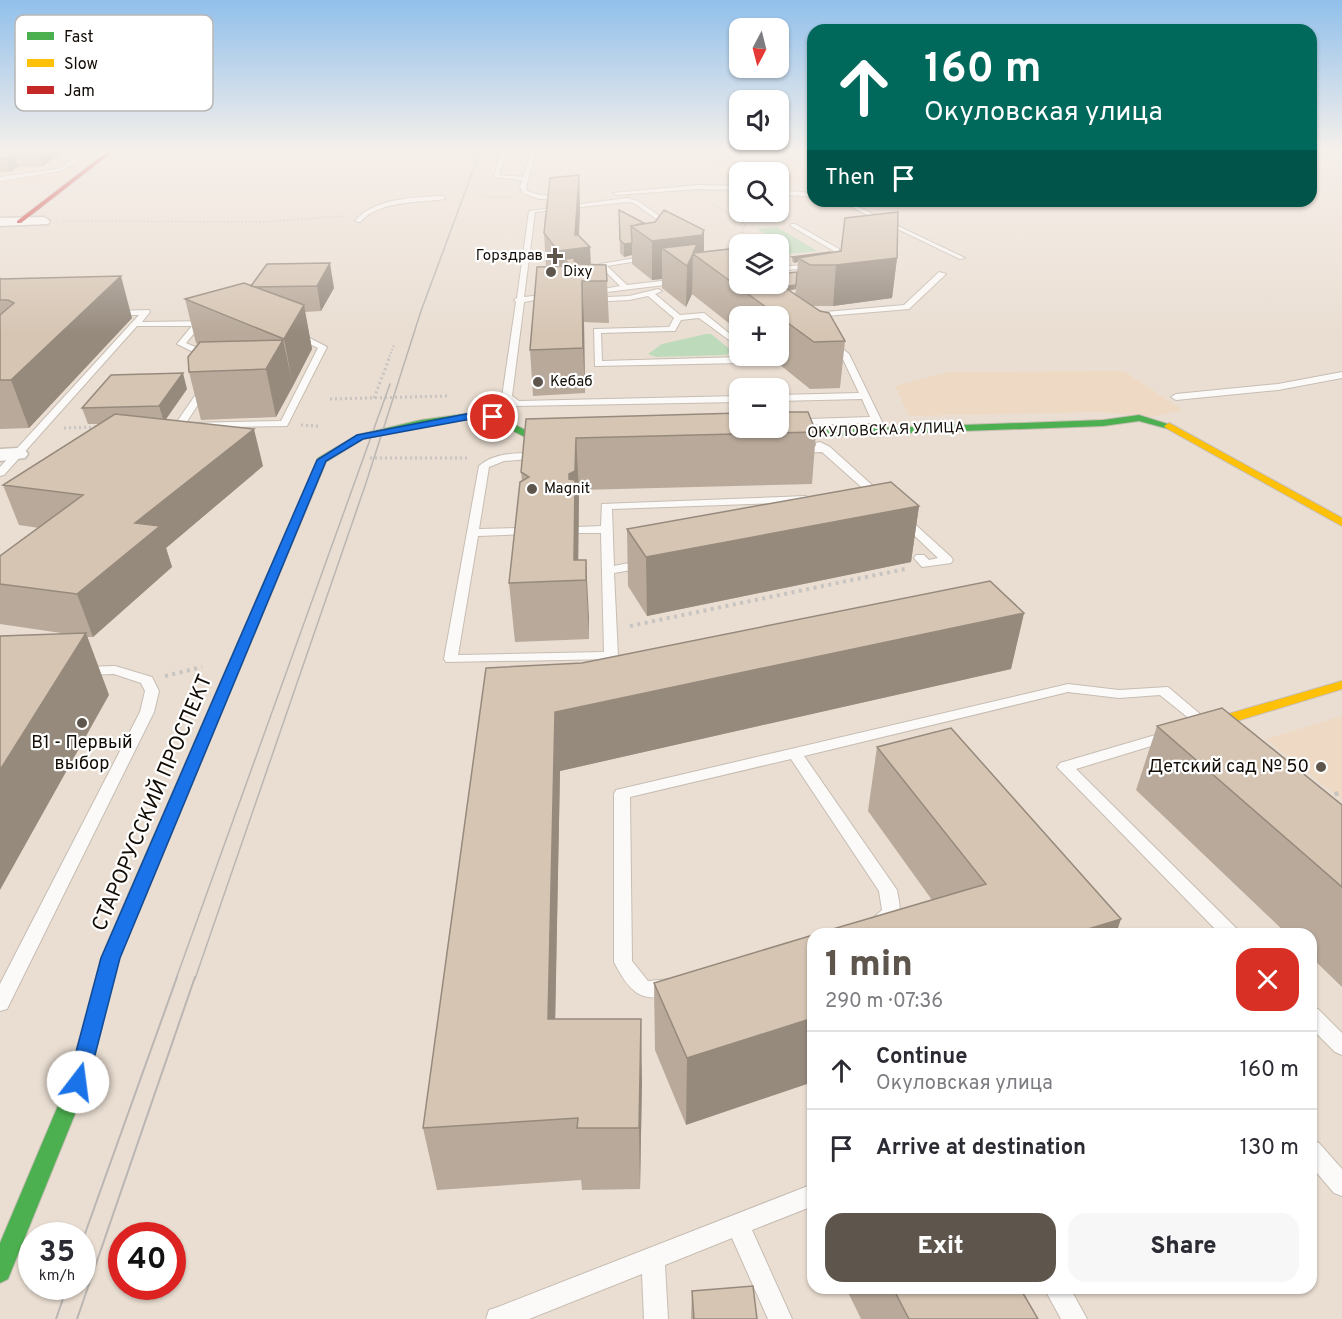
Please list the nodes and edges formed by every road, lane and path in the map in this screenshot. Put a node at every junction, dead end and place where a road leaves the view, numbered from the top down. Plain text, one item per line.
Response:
1 (34, 211) edge
2 (373, 211) edge
3 (543, 211) edge
4 (649, 211) edge
5 (725, 211) edge
6 (865, 211) edge
7 (364, 213) junction
8 (44, 221) joint
9 (358, 221) dead end
10 (0, 222) edge
11 (19, 222) junction
12 (794, 225) dead end
13 (742, 234) edge
14 (663, 239) edge
15 (653, 256) edge
16 (962, 258) dead end
17 (836, 262) junction
18 (789, 268) edge
19 (942, 274) dead end
20 (834, 279) edge
21 (625, 287) junction
22 (648, 293) junction
23 (565, 297) edge
24 (518, 300) junction
25 (801, 308) edge
26 (101, 313) edge
27 (678, 318) junction
28 (221, 322) edge
29 (199, 323) junction
30 (135, 324) junction
31 (285, 330) edge
32 (817, 335) edge
33 (729, 337) edge
34 (394, 345) dead end
35 (729, 360) edge
36 (222, 361) edge
37 (1342, 375) edge
38 (213, 376) edge
39 (449, 396) dead end
40 (866, 396) junction
41 (1176, 397) dead end
42 (374, 398) junction
43 (789, 398) edge
44 (330, 399) dead end
45 (729, 400) edge
46 (505, 411) junction
47 (789, 423) edge
48 (880, 426) junction
49 (98, 427) edge
50 (40, 428) junction
51 (789, 434) edge
52 (805, 434) junction
53 (579, 441) dead end
54 (826, 449) junction
55 (791, 450) edge
56 (9, 454) edge
57 (557, 455) edge
58 (388, 458) dead end
59 (495, 459) junction
60 (0, 473) edge
61 (875, 494) junction
62 (856, 497) edge
63 (819, 500) edge
64 (1342, 523) edge
65 (578, 530) dead end
66 (607, 530) junction
67 (525, 531) edge
68 (472, 533) junction
69 (923, 561) joint
70 (655, 562) edge
71 (608, 571) junction
72 (610, 630) junction
73 (238, 659) junction
74 (69, 671) edge
75 (147, 680) junction
76 (1342, 685) edge
77 (1206, 725) junction
78 (1232, 746) edge
79 (795, 753) junction
80 (1342, 792) edge
81 (1324, 797) edge
82 (866, 928) edge
83 (1225, 928) edge
84 (688, 982) edge
85 (0, 1003) edge
86 (1317, 1021) edge
87 (1342, 1046) edge
88 (1317, 1157) edge
89 (1342, 1185) edge
90 (807, 1197) edge
91 (738, 1224) junction
92 (653, 1258) junction
93 (0, 1271) edge
94 (1060, 1294) edge
95 (498, 1319) edge
96 (656, 1319) edge
97 (780, 1319) edge
98 (1075, 1319) edge

1 - 11 street
2 - 7 lane
3 - 24 lane
4 - 14 lane
5 - 13 path
6 - 16 lane
7 - 8 path
7 - 9 lane
8 - 11 street
10 - 11 street
12 - 17 lane
15 - 21 lane
17 - 18 lane
17 - 20 lane
19 - 25 lane
21 - 22 lane
21 - 22 lane
22 - 27 lane
23 - 24 lane
24 - 46 lane
26 - 30 lane
27 - 33 lane
27 - 35 lane
28 - 29 lane
29 - 30 lane
29 - 36 lane
30 - 50 lane
31 - 38 lane
32 - 40 lane
34 - 42 path
37 - 41 lane
39 - 42 path
40 - 43 lane
40 - 48 lane
42 - 44 path
45 - 46 lane
46 - 53 street
46 - 73 street, СТАРОРУССКИЙ ПРОСПЕКТ
47 - 48 lane
48 - 52 street, ОКУЛОВСКАЯ УЛИЦА
48 - 64 street, ОКУЛОВСКАЯ УЛИЦА
49 - 50 path
50 - 56 lane
51 - 52 street, ОКУЛОВСКАЯ УЛИЦА
52 - 54 lane
54 - 55 lane
54 - 61 lane
56 - 60 lane
57 - 59 lane
58 - 59 path
59 - 68 lane
61 - 62 lane
61 - 69 lane
63 - 66 lane
65 - 66 lane
66 - 71 lane
67 - 68 lane
68 - 72 lane
69 - 72 path
70 - 71 lane
71 - 72 lane
73 - 75 path
73 - 93 street, СТАРОРУССКИЙ ПРОСПЕКТ
74 - 75 lane
75 - 85 lane
76 - 77 street
77 - 78 street
77 - 79 lane
77 - 83 lane
79 - 82 lane
79 - 84 lane
80 - 81 path
86 - 87 lane
88 - 89 lane
90 - 91 lane
91 - 92 lane
91 - 97 lane
92 - 95 lane
92 - 96 lane
94 - 98 lane

